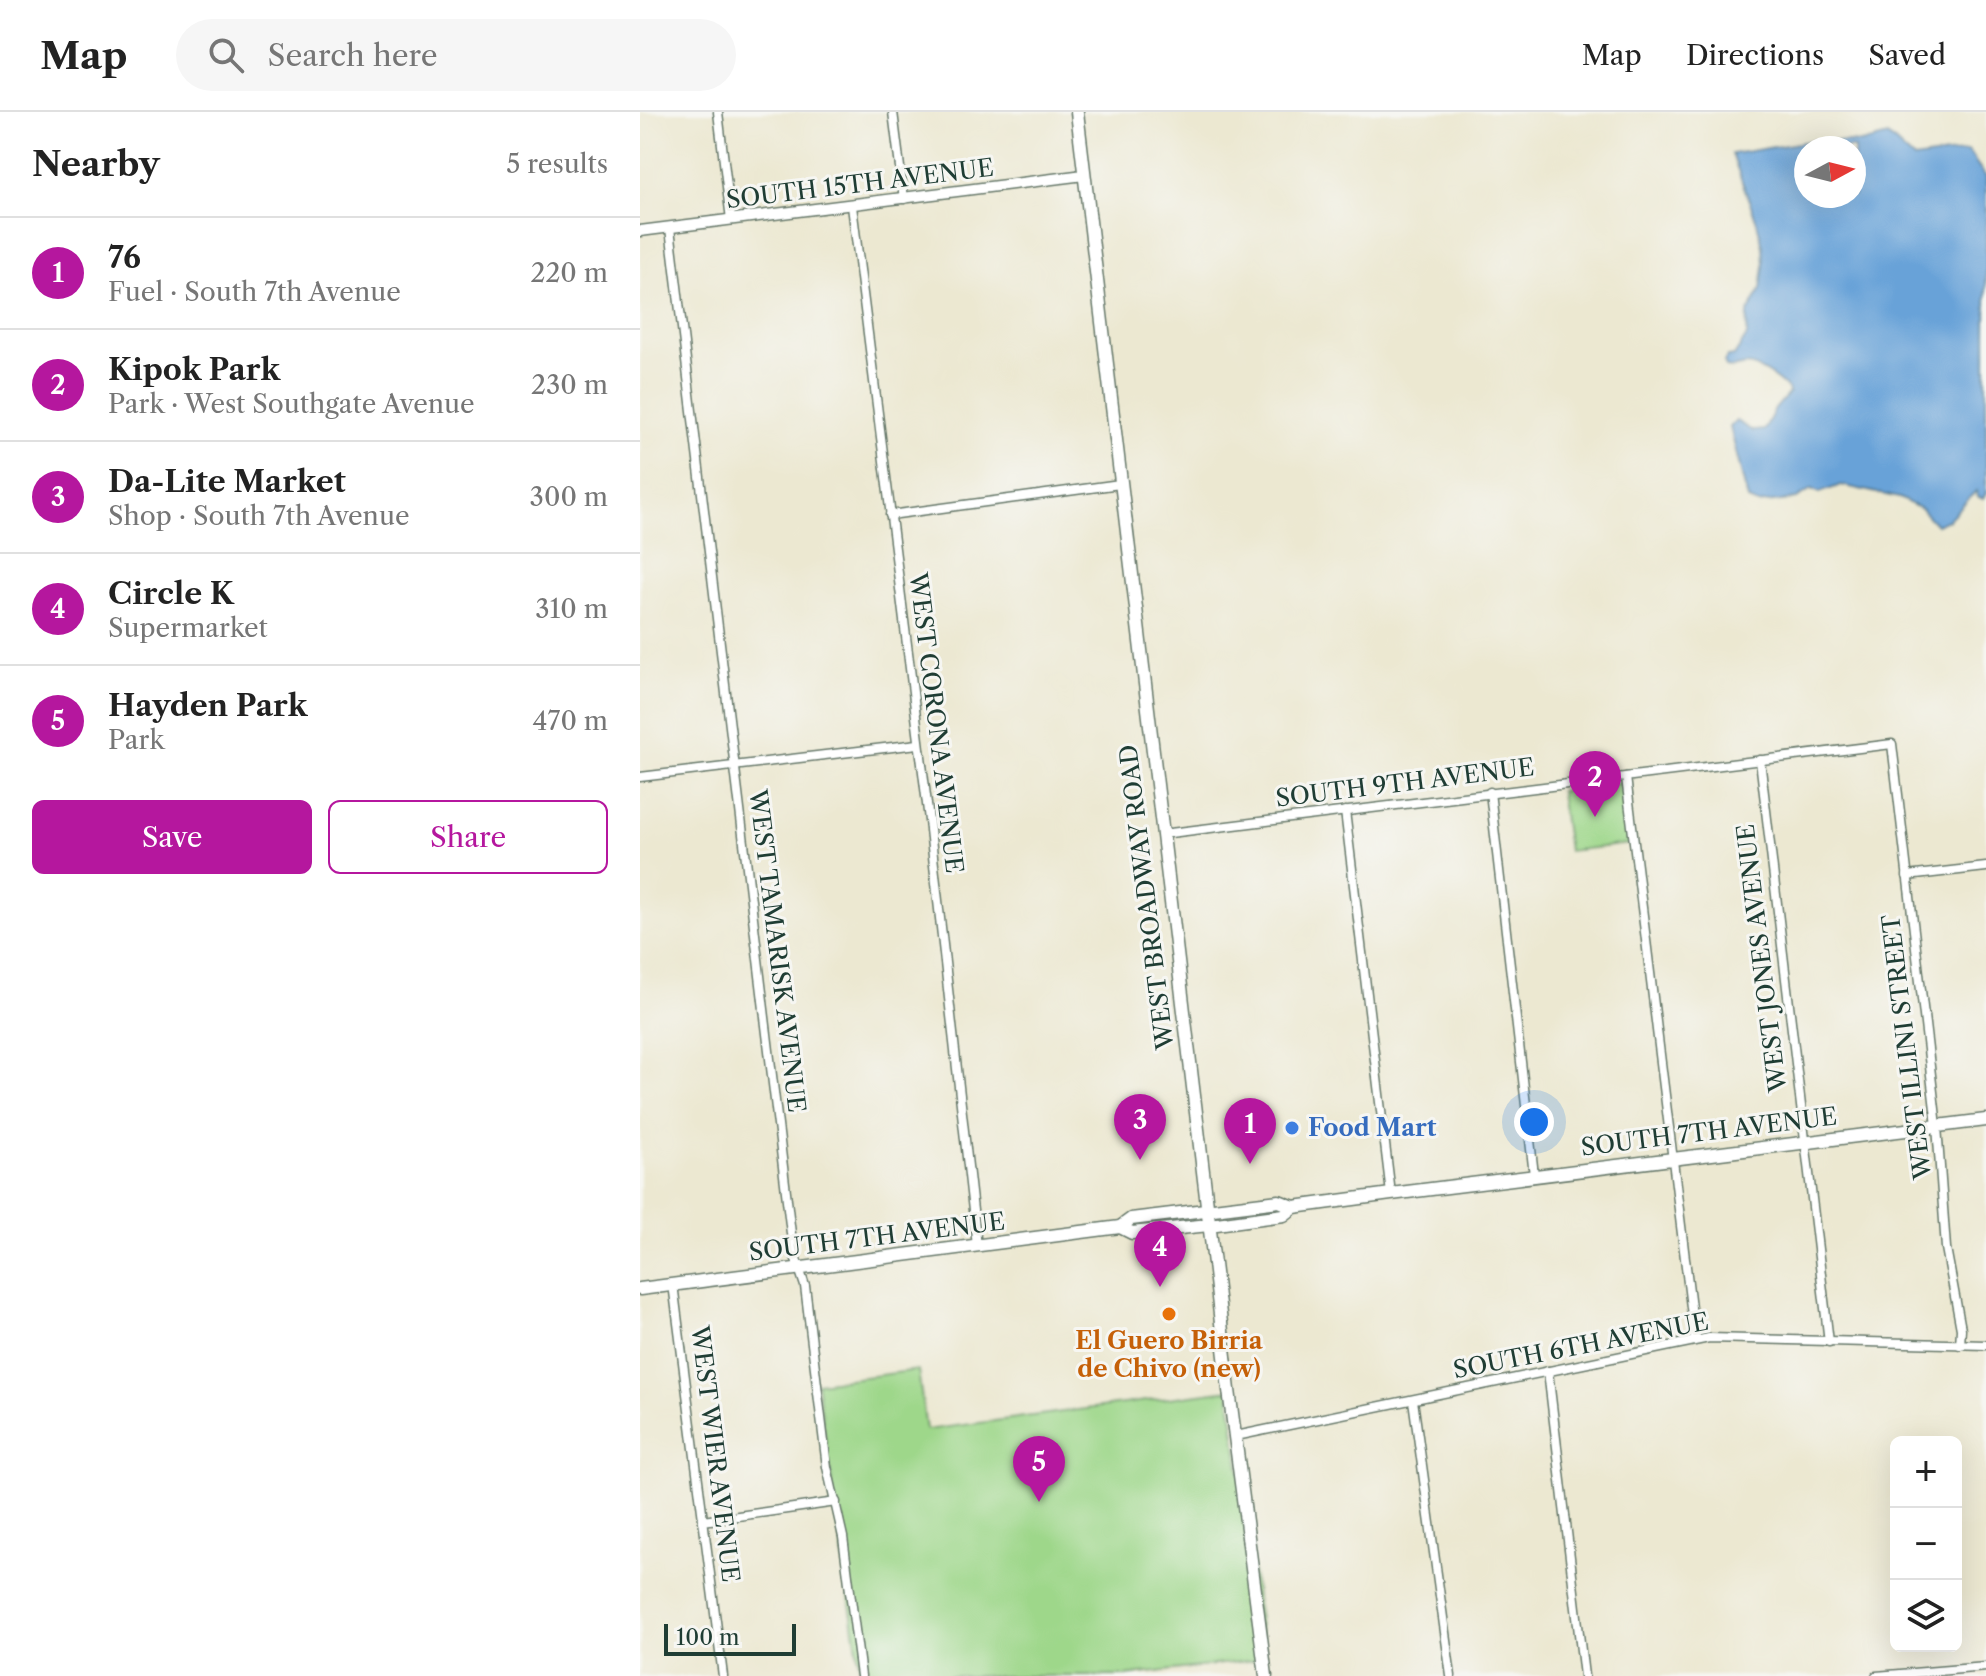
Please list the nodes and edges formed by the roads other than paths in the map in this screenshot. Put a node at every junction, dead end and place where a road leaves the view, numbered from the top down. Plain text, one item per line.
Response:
1 (718, 112) edge
2 (893, 112) edge
3 (1077, 112) edge
4 (1084, 175) junction
5 (904, 199) junction
6 (852, 206) junction
7 (731, 220) junction
8 (670, 228) junction
9 (640, 231) edge
10 (1120, 484) junction
11 (890, 515) junction
12 (918, 744) junction
13 (1892, 744) joint
14 (1760, 760) junction
15 (734, 764) junction
16 (640, 777) edge
17 (1626, 777) junction
18 (1490, 792) junction
19 (1345, 811) junction
20 (1162, 834) junction
21 (1986, 867) edge
22 (1907, 876) junction
23 (1986, 1120) edge
24 (1937, 1126) junction
25 (1804, 1142) junction
26 (1673, 1158) junction
27 (1534, 1175) junction
28 (1391, 1194) junction
29 (1294, 1207) junction
30 (1207, 1210) junction
31 (1209, 1225) junction
32 (1120, 1227) junction
33 (977, 1246) junction
34 (797, 1269) junction
35 (673, 1284) junction
36 (640, 1289) edge
37 (1695, 1340) junction
38 (1829, 1342) junction
39 (1960, 1345) junction
40 (1986, 1345) edge
41 (1548, 1371) junction
42 (1413, 1400) junction
43 (1236, 1436) junction
44 (836, 1502) junction
45 (703, 1521) junction
46 (1986, 1667) edge
47 (723, 1676) edge
48 (861, 1676) edge
49 (1266, 1676) edge
50 (1451, 1676) edge
51 (1584, 1676) edge
52 (1876, 1676) edge

1 - 7 street
2 - 5 street
3 - 4 main road, WEST BROADWAY ROAD
4 - 5 street, SOUTH 15TH AVENUE
4 - 10 main road, WEST BROADWAY ROAD
5 - 6 street, SOUTH 15TH AVENUE
6 - 7 street, SOUTH 15TH AVENUE
6 - 11 street, WEST CORONA AVENUE
7 - 8 street, SOUTH 15TH AVENUE
8 - 9 street, SOUTH 15TH AVENUE
8 - 15 street, WEST TAMARISK AVENUE
10 - 11 street
10 - 20 main road, WEST BROADWAY ROAD
11 - 12 street, WEST CORONA AVENUE
12 - 15 street
12 - 33 street, WEST CORONA AVENUE
13 - 14 street, SOUTH 9TH AVENUE
13 - 22 street, WEST ILLINI STREET
14 - 17 street, SOUTH 9TH AVENUE
14 - 25 street, WEST JONES AVENUE
15 - 16 street
15 - 34 street, WEST TAMARISK AVENUE
17 - 18 street, SOUTH 9TH AVENUE
17 - 26 street
18 - 19 street, SOUTH 9TH AVENUE
18 - 27 street
19 - 20 street, SOUTH 9TH AVENUE
19 - 28 street
20 - 30 main road, WEST BROADWAY ROAD
21 - 22 street
22 - 24 street, WEST ILLINI STREET
23 - 24 main road, SOUTH 7TH AVENUE
24 - 25 main road, SOUTH 7TH AVENUE
24 - 39 street, WEST ILLINI STREET
25 - 26 main road, SOUTH 7TH AVENUE
25 - 38 street, WEST JONES AVENUE
26 - 27 main road, SOUTH 7TH AVENUE
26 - 37 street
27 - 28 main road, SOUTH 7TH AVENUE
28 - 29 main road, SOUTH 7TH AVENUE
29 - 30 main road, SOUTH 7TH AVENUE
29 - 31 main road, SOUTH 7TH AVENUE
30 - 31 main road, WEST BROADWAY ROAD
30 - 32 main road, SOUTH 7TH AVENUE
31 - 32 main road, SOUTH 7TH AVENUE
31 - 43 main road, WEST BROADWAY ROAD
32 - 33 main road, SOUTH 7TH AVENUE
33 - 34 main road, SOUTH 7TH AVENUE
34 - 35 main road, SOUTH 7TH AVENUE
34 - 44 street, WEST TAMARISK AVENUE
35 - 36 main road, SOUTH 7TH AVENUE
35 - 45 street, WEST WIER AVENUE
37 - 38 street, SOUTH 6TH AVENUE
37 - 41 street, SOUTH 6TH AVENUE
38 - 39 street, SOUTH 6TH AVENUE
39 - 40 street, SOUTH 6TH AVENUE
41 - 42 street, SOUTH 6TH AVENUE
41 - 51 street
42 - 43 street, SOUTH 6TH AVENUE
42 - 50 street
43 - 49 main road, WEST BROADWAY ROAD
44 - 45 street
44 - 48 street, WEST TAMARISK AVENUE
45 - 47 street, WEST WIER AVENUE
46 - 52 street

